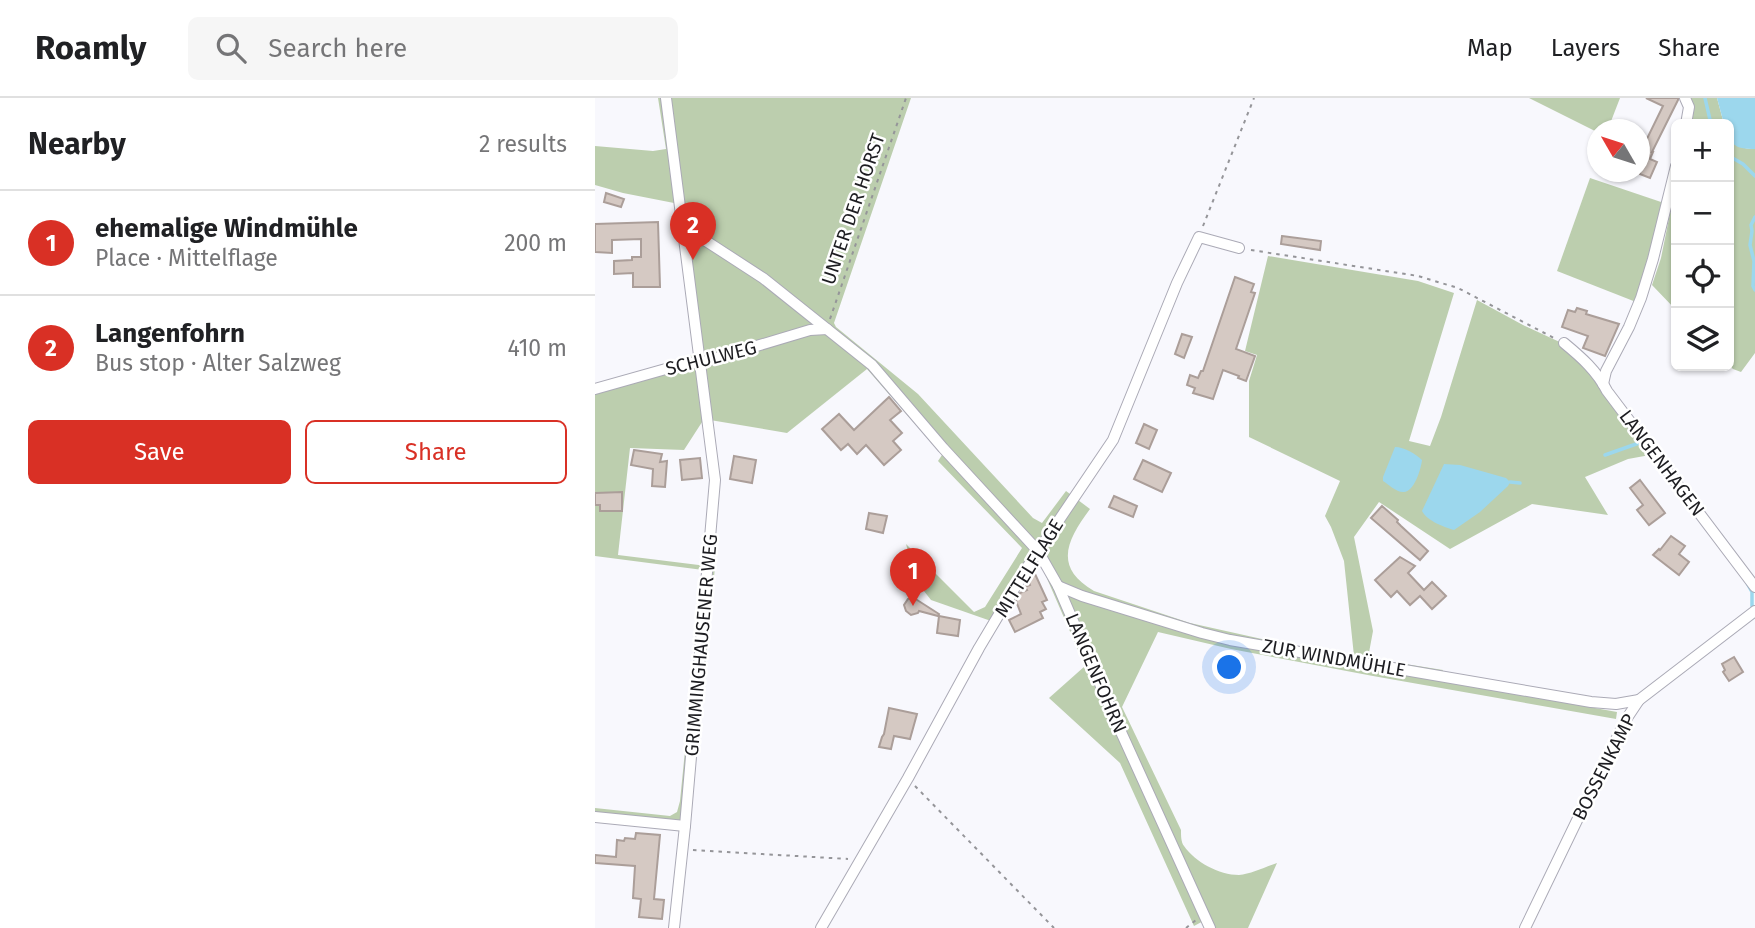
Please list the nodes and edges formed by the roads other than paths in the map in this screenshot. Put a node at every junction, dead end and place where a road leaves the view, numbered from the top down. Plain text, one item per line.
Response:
1 (666, 98) edge
2 (1685, 98) edge
3 (1687, 119) edge
4 (1672, 182) edge
5 (684, 233) junction
6 (1239, 248) road end
7 (827, 329) junction
8 (1565, 343) road end
9 (700, 363) junction
10 (1603, 384) junction
11 (595, 389) edge
12 (1038, 551) junction
13 (1058, 586) junction
14 (1755, 587) edge
15 (1755, 611) edge
16 (1639, 700) junction
17 (1616, 704) junction
18 (1625, 721) junction
19 (595, 817) edge
20 (685, 826) junction
21 (674, 928) edge
22 (821, 928) edge
23 (1210, 928) edge
24 (1525, 928) edge

1 - 5 street, GRIMMINGHAUSENER WEG
2 - 3 street
4 - 10 street
5 - 7 street, LANGENFOHRN
5 - 9 street, GRIMMINGHAUSENER WEG
6 - 12 street, MITTELFLAGE
7 - 9 street, SCHULWEG
7 - 12 street, LANGENFOHRN
8 - 10 street, LANGENHAGEN
9 - 11 street, SCHULWEG
9 - 20 street, GRIMMINGHAUSENER WEG
10 - 14 street, LANGENHAGEN
12 - 13 street, LANGENFOHRN
12 - 22 street, MITTELFLAGE
13 - 17 street, ZUR WINDMÜHLE
13 - 23 street, LANGENFOHRN
15 - 16 street, BOSSENKAMP
16 - 17 street, ZUR WINDMÜHLE
16 - 18 street, BOSSENKAMP
17 - 18 street
18 - 24 street, BOSSENKAMP
19 - 20 street
20 - 21 street, GRIMMINGHAUSENER WEG

